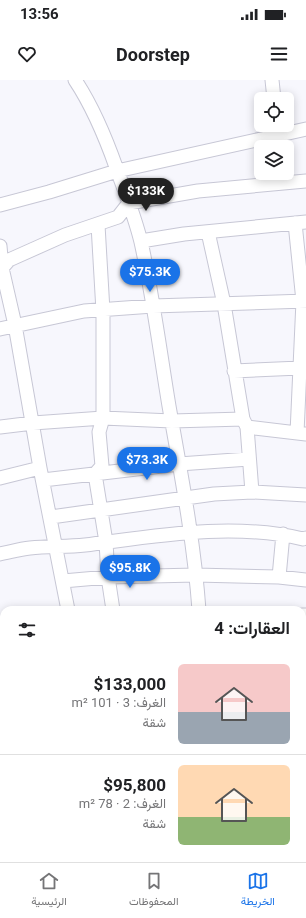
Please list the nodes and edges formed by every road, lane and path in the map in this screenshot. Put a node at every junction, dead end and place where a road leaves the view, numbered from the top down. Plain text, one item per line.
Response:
1 (75, 80) edge
2 (272, 80) edge
3 (273, 92) edge
4 (294, 129) edge
5 (306, 129) edge
6 (269, 132) edge
7 (117, 171) junction
8 (306, 181) edge
9 (129, 203) junction
10 (0, 205) edge
11 (301, 222) edge
12 (98, 225) junction
13 (208, 232) junction
14 (141, 241) junction
15 (0, 246) edge
16 (1, 268) edge
17 (304, 301) edge
18 (224, 304) junction
19 (153, 306) junction
20 (103, 311) junction
21 (15, 325) junction
22 (0, 329) edge
23 (300, 368) junction
24 (234, 371) junction
25 (303, 393) edge
26 (103, 418) junction
27 (172, 420) junction
28 (33, 423) junction
29 (245, 423) junction
30 (0, 427) edge
31 (301, 433) edge
32 (249, 459) junction
33 (179, 464) junction
34 (42, 474) junction
35 (95, 474) junction
36 (0, 478) edge
37 (252, 492) junction
38 (306, 495) edge
39 (185, 498) junction
40 (101, 511) junction
41 (51, 517) junction
42 (191, 533) junction
43 (283, 534) junction
44 (306, 538) edge
45 (106, 542) junction
46 (56, 547) junction
47 (0, 554) edge
48 (196, 575) junction
49 (108, 577) junction
50 (279, 577) junction
51 (306, 580) edge
52 (63, 581) junction
53 (67, 606) edge
54 (112, 606) edge
55 (199, 606) edge

1 - 7 street
2 - 3 street
4 - 5 street
6 - 7 street
7 - 9 street
7 - 10 street
8 - 9 street
9 - 12 street
9 - 14 street
11 - 13 street
11 - 17 street
12 - 16 street
12 - 20 street
13 - 14 street
13 - 18 street
14 - 19 street
15 - 16 street
16 - 21 street
17 - 18 street
17 - 23 street
18 - 19 street
18 - 24 street
19 - 20 street
19 - 27 street
20 - 21 street
20 - 26 street
21 - 22 street
21 - 28 street
23 - 24 street
23 - 25 street
24 - 29 street
25 - 31 street
26 - 27 street
26 - 28 street
26 - 35 street
27 - 29 street
27 - 33 street
28 - 30 street
28 - 34 street
29 - 31 street
29 - 32 street
32 - 33 street
32 - 37 street
33 - 35 street
33 - 39 street
34 - 35 street
34 - 36 street
34 - 41 street
35 - 40 street
37 - 38 street
37 - 39 street
39 - 40 street
39 - 42 street
40 - 41 street
40 - 45 street
41 - 46 street
42 - 43 street
42 - 45 street
42 - 48 street
43 - 44 street
43 - 50 street
45 - 46 street
45 - 49 street
46 - 47 street
46 - 52 street
48 - 49 street
48 - 50 street
48 - 55 street
49 - 52 street
49 - 54 street
50 - 51 street
52 - 53 street

